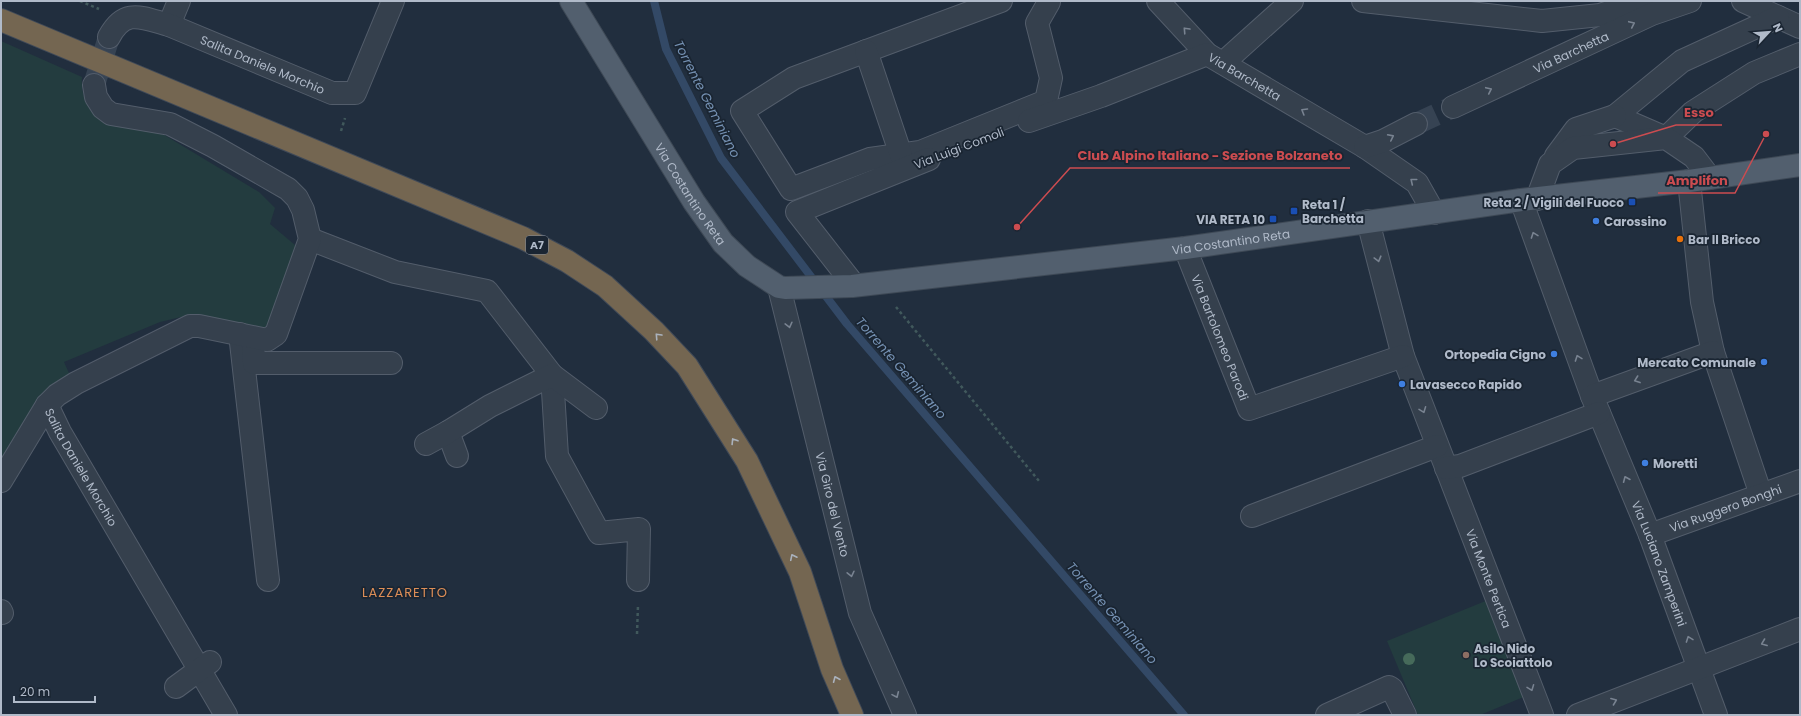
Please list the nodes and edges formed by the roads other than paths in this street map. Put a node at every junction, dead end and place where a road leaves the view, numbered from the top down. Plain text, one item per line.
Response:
1 (178, 1) edge
2 (393, 1) edge
3 (571, 1) edge
4 (1001, 1) edge
5 (1048, 1) edge
6 (1158, 1) edge
7 (1292, 1) edge
8 (1363, 1) edge
9 (1643, 1) edge
10 (1743, 1) edge
11 (1686, 2) edge
12 (1778, 17) junction
13 (1, 20) edge
14 (169, 25) junction
15 (1800, 26) edge
16 (109, 37) tunnel mouth
17 (866, 51) junction
18 (1800, 54) edge
19 (1215, 58) junction
20 (94, 85) tunnel mouth
21 (1453, 107) tunnel mouth
22 (1615, 116) junction
23 (1416, 124) tunnel mouth
24 (1666, 138) junction
25 (1365, 147) junction
26 (901, 155) junction
27 (1550, 164) junction
28 (1800, 165) edge
29 (1699, 179) junction
30 (1529, 200) junction
31 (1434, 213) junction
32 (1368, 222) junction
33 (310, 239) junction
34 (1185, 248) junction
35 (853, 285) junction
36 (785, 288) junction
37 (247, 336) junction
38 (1713, 352) junction
39 (1403, 356) junction
40 (391, 363) dead end
41 (552, 375) junction
42 (46, 405) junction
43 (1595, 405) junction
44 (596, 408) dead end
45 (448, 432) junction
46 (426, 444) dead end
47 (1437, 446) junction
48 (457, 456) dead end
49 (1446, 468) junction
50 (1, 481) edge
51 (1800, 482) edge
52 (1761, 495) junction
53 (1252, 516) dead end
54 (1650, 535) junction
55 (268, 580) dead end
56 (638, 580) road end
57 (1800, 629) edge
58 (205, 666) junction
59 (1699, 668) junction
60 (176, 687) dead end
61 (1538, 714) edge
62 (226, 715) edge
63 (852, 715) edge
64 (906, 715) edge
65 (1327, 715) edge
66 (1405, 715) edge
67 (1578, 715) edge
68 (1716, 715) edge

1 - 14 street
2 - 14 street, Salita Daniele Morchio
3 - 36 main road, Via Costantino Reta
4 - 17 street
5 - 26 street
19 -> 6 street, Via Barchetta
7 - 19 street
8 - 9 street
10 - 12 street
21 -> 11 street, Via Barchetta
12 - 15 street
12 - 22 street
63 -> 13 highway, A7
14 - 16 street, Salita Daniele Morchio
17 - 26 street
17 - 26 street
18 - 24 street
25 -> 19 street, Via Barchetta
19 - 35 street, Via Luigi Comoli
20 - 33 street
22 - 24 street
22 - 27 street
25 -> 23 street
24 - 27 street
24 - 29 street
31 -> 25 street, Via Barchetta
27 - 30 street
28 - 29 main road, Via Costantino Reta
29 - 30 main road, Via Costantino Reta
29 - 38 street
30 - 31 main road, Via Costantino Reta
43 -> 30 street, Via Luciano Zamperini
31 - 32 main road, Via Costantino Reta
32 - 34 main road, Via Costantino Reta
32 -> 39 street, Via Monte Pertica
33 - 37 street, Salita Daniele Morchio
33 - 41 street
34 - 35 main road, Via Costantino Reta
34 - 39 street, Via Bartolomeo Parodi
35 - 36 main road, Via Costantino Reta
36 -> 64 street, Via Giro del Vento
37 - 40 street
37 - 42 street, Salita Daniele Morchio
37 - 55 street
38 -> 43 street
38 - 52 street
39 -> 47 street, Via Monte Pertica
41 - 44 street
41 - 45 street
41 - 56 street
42 - 50 street
42 - 58 street, Salita Daniele Morchio
43 - 49 street
54 -> 43 street, Via Luciano Zamperini
45 - 46 street
45 - 48 street
47 - 49 street, Via Monte Pertica
47 - 53 street
49 -> 61 street, Via Monte Pertica
51 - 52 street, Via Ruggero Bonghi
52 - 54 street, Via Ruggero Bonghi
59 -> 54 street, Via Luciano Zamperini
57 -> 59 street
58 - 60 street
58 - 62 street, Salita Daniele Morchio
67 -> 59 street
59 - 68 street, Via Luciano Zamperini
65 - 66 street

